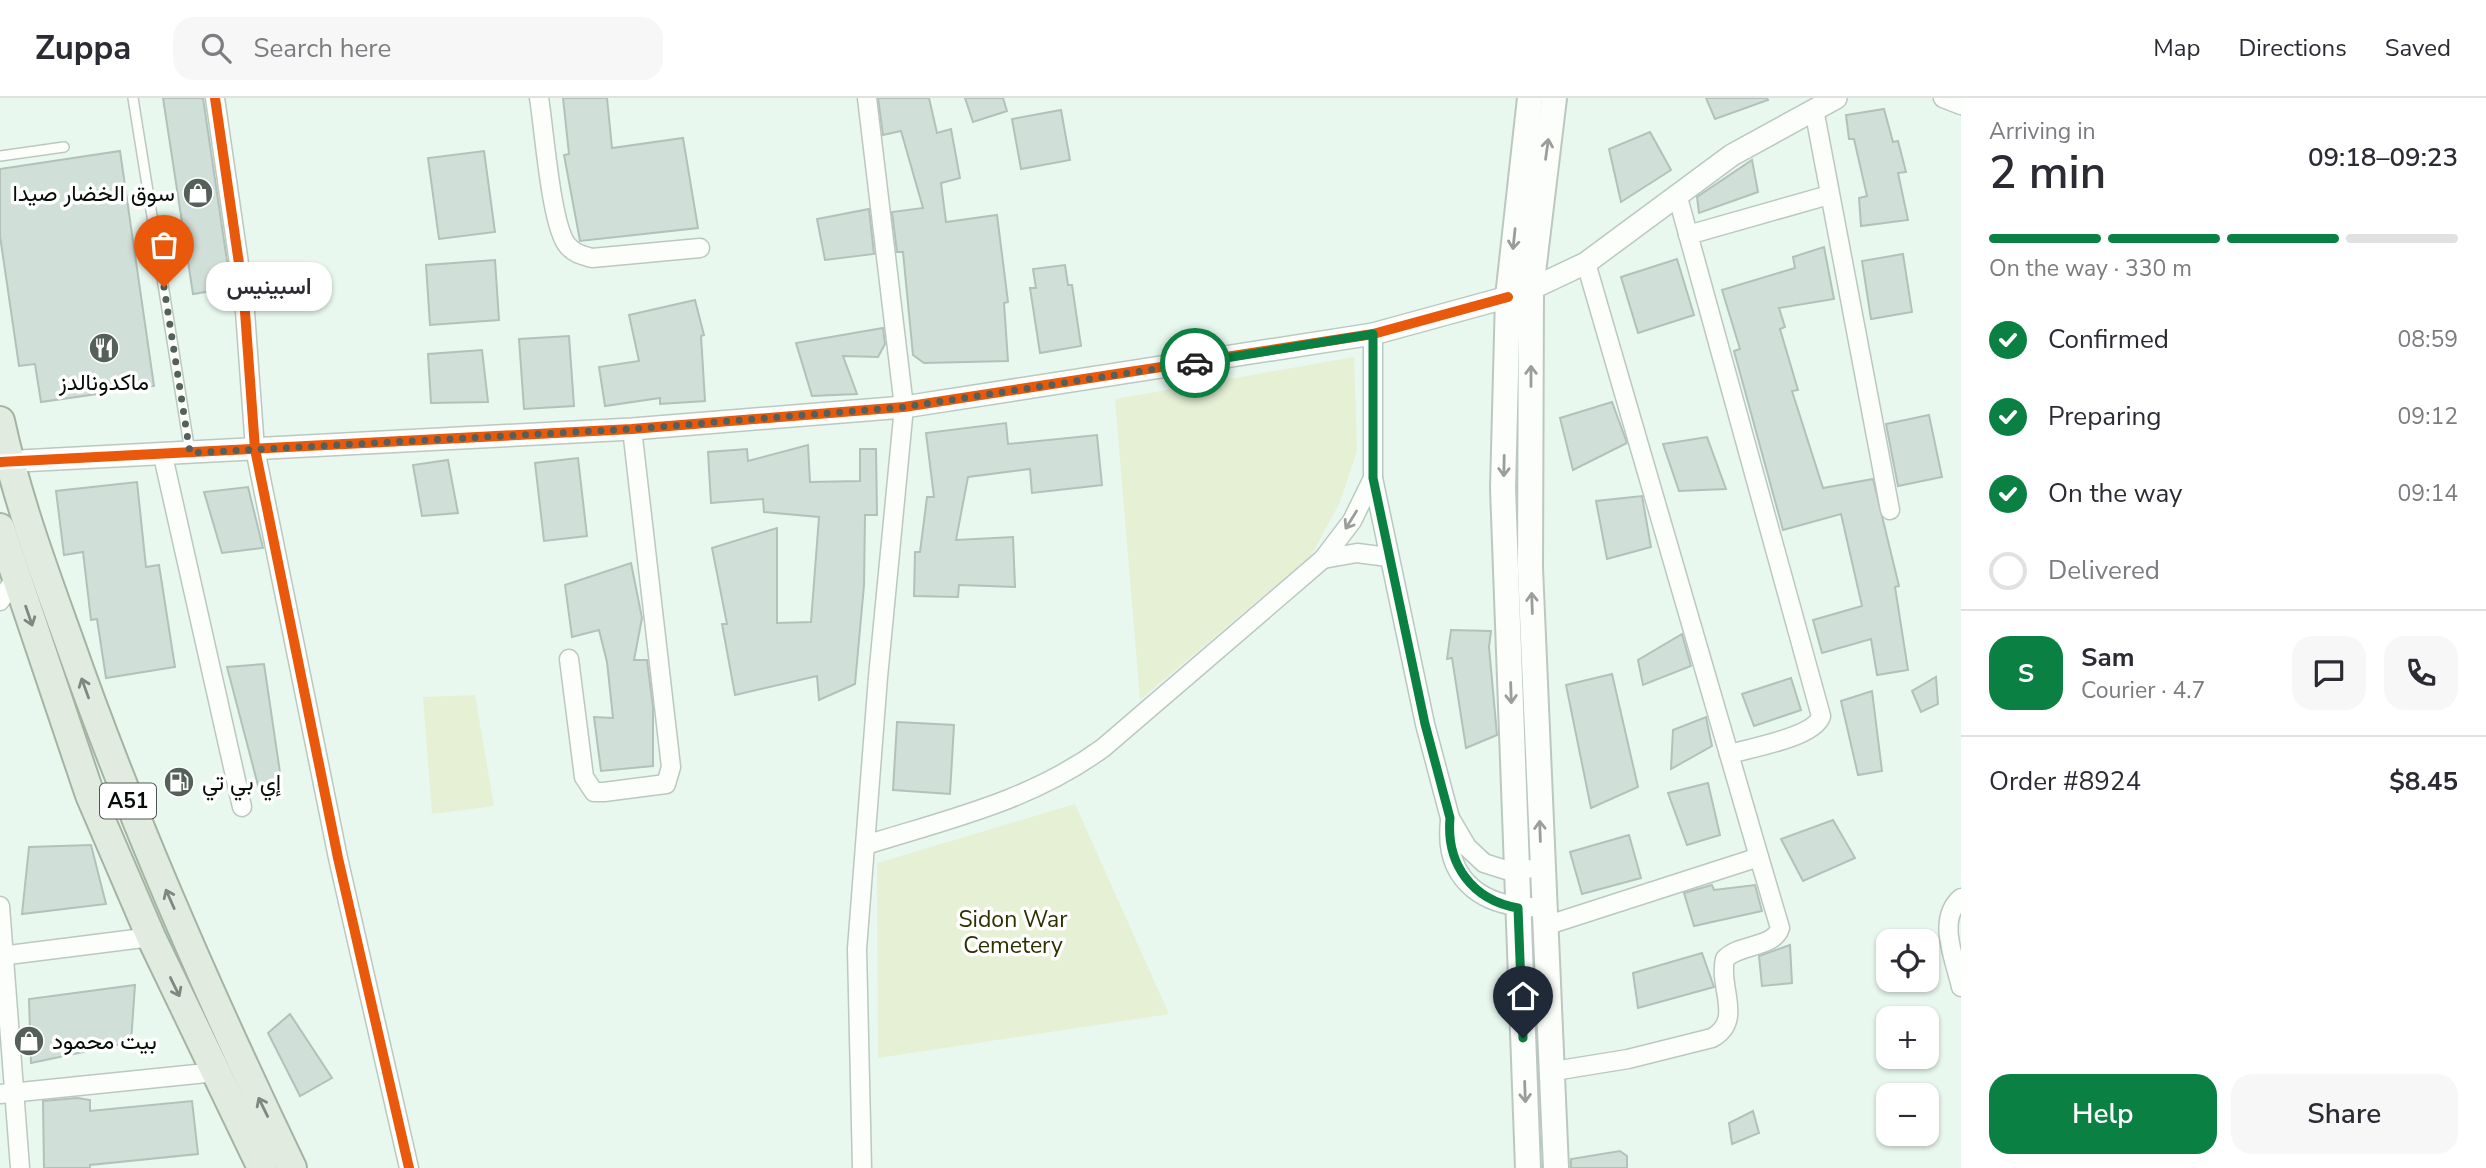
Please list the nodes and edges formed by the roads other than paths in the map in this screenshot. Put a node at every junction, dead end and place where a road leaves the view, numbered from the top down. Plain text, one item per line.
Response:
1 (133, 98) edge
2 (215, 98) edge
3 (539, 98) edge
4 (867, 98) edge
5 (1530, 98) edge
6 (1554, 98) edge
7 (1836, 98) edge
8 (1943, 98) edge
9 (1961, 105) edge
10 (1815, 109) junction
11 (64, 146) dead end
12 (0, 156) edge
13 (1677, 194) junction
14 (1829, 195) junction
15 (1689, 235) junction
16 (700, 248) dead end
17 (1587, 263) junction
18 (1520, 293) junction
19 (1373, 334) junction
20 (904, 407) junction
21 (0, 421) edge
22 (632, 429) junction
23 (255, 449) junction
24 (190, 453) junction
25 (163, 456) junction
26 (5, 462) edge
27 (1373, 478) junction
28 (1890, 510) dead end
29 (0, 528) edge
30 (1388, 557) junction
31 (1323, 559) junction
32 (16, 577) junction
33 (0, 601) edge
34 (569, 659) dead end
35 (1729, 754) junction
36 (242, 807) dead end
37 (1450, 818) junction
38 (866, 845) junction
39 (1759, 857) junction
40 (1529, 869) junction
41 (1961, 898) edge
42 (0, 906) edge
43 (1518, 908) junction
44 (1545, 916) junction
45 (151, 937) junction
46 (2, 956) edge
47 (1961, 987) edge
48 (1554, 1071) junction
49 (216, 1073) junction
50 (7, 1094) edge
51 (20, 1168) edge
52 (262, 1168) edge
53 (292, 1168) edge
54 (409, 1168) edge
55 (862, 1168) edge
56 (1528, 1168) edge
57 (1556, 1168) edge

1 - 24 lane
2 - 23 street
3 - 16 street
4 - 20 street
5 -> 18 main road
18 -> 6 main road
7 - 10 street
8 - 9 street
10 - 13 street
10 - 14 street
11 - 12 lane
13 - 15 street
13 - 17 street
14 - 15 street
14 - 28 street
15 - 35 street
17 - 18 street
17 - 35 street
18 - 19 street
18 - 40 main road
19 - 20 street
19 - 27 street
20 - 22 street
20 - 38 street
21 - 26 highway, A51
22 - 23 street
22 - 34 street
23 - 24 street
23 - 54 street
24 - 25 street
25 - 26 street
25 - 36 street
53 -> 26 highway, A51
27 - 30 street
27 -> 31 street
29 - 32 highway, A51
30 - 31 street
30 - 37 street
31 - 38 street
32 - 33 street
32 -> 45 highway, A51
35 - 39 street
37 - 40 street
37 - 43 street
38 - 55 street
39 - 44 street
39 - 48 street
40 - 43 main road
40 - 44 main road
41 - 47 street
42 - 46 street
43 - 44 street
43 -> 56 main road
44 - 48 main road
45 - 46 street
45 -> 49 highway, A51
46 - 50 street
48 - 57 main road
49 - 50 street
49 - 52 highway, A51
50 - 51 street

